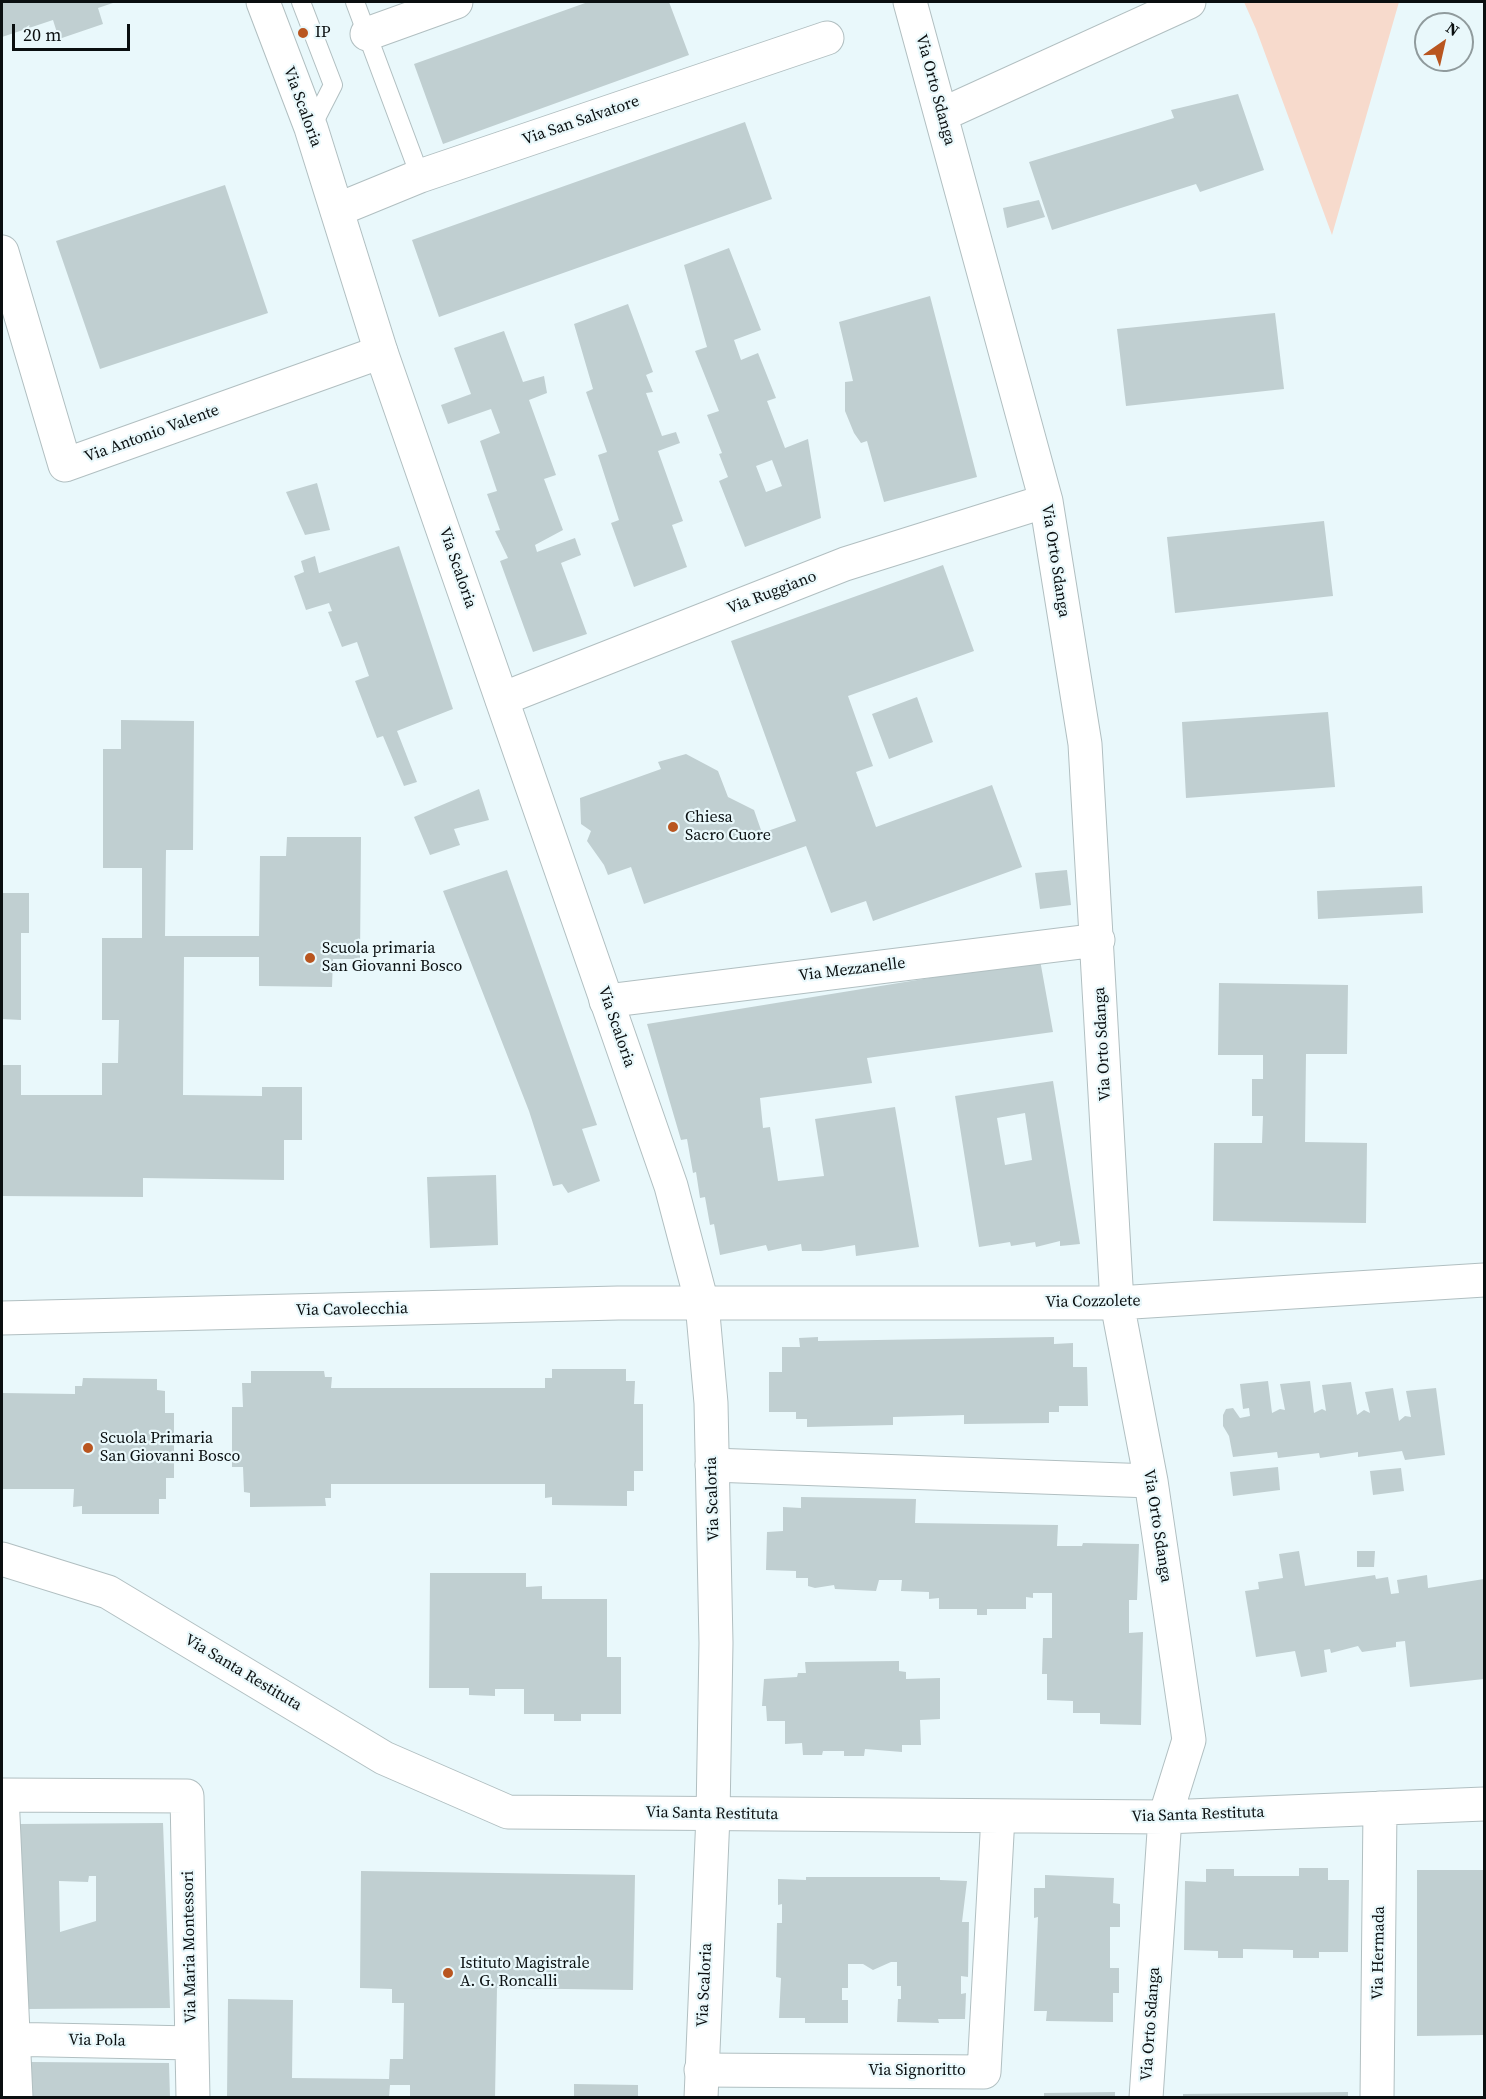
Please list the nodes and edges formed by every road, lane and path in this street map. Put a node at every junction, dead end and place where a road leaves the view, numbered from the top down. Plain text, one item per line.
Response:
1 (263, 2) edge
2 (301, 2) edge
3 (355, 2) edge
4 (456, 2) edge
5 (910, 2) edge
6 (1189, 2) edge
7 (367, 34) junction
8 (826, 38) dead end
9 (941, 115) junction
10 (311, 128) junction
11 (420, 176) junction
12 (337, 210) junction
13 (2, 252) edge
14 (381, 352) junction
15 (1046, 501) junction
16 (502, 699) junction
17 (1098, 940) junction
18 (606, 1001) junction
19 (1485, 1280) edge
20 (702, 1303) junction
21 (1117, 1303) junction
22 (2, 1318) edge
23 (712, 1465) junction
24 (1150, 1481) junction
25 (2, 1558) edge
26 (2, 1795) edge
27 (1485, 1804) edge
28 (1380, 1808) junction
29 (713, 1815) junction
30 (998, 1816) junction
31 (1165, 1817) junction
32 (8, 2039) edge
33 (192, 2043) junction
34 (701, 2084) edge
35 (16, 2097) edge
36 (193, 2097) edge
37 (1146, 2097) edge
38 (1377, 2097) edge

1 - 10 street, Via Scaloria
2 - 10 lane
3 - 7 lane
4 - 7 street
5 - 9 street, Via Orto Sdanga
6 - 9 street
7 - 11 lane
8 - 11 street, Via San Salvatore
9 - 15 street, Via Orto Sdanga
10 - 12 street, Via Scaloria
11 - 12 street, Via San Salvatore
12 - 14 street, Via Scaloria
13 - 14 street, Via Antonio Valente
14 - 16 street, Via Scaloria
15 - 16 street, Via Ruggiano
15 - 17 street, Via Orto Sdanga
16 - 18 street, Via Scaloria
17 - 18 street, Via Mezzanelle
17 - 21 street, Via Orto Sdanga
18 - 20 street, Via Scaloria
19 - 21 street, Via Cozzolete
20 - 21 street, Via Cozzolete
20 - 22 street, Via Cavolecchia
20 - 23 street, Via Scaloria
21 - 24 street, Via Orto Sdanga
23 - 24 street
23 - 29 street, Via Scaloria
24 - 31 street, Via Orto Sdanga
25 - 29 street, Via Santa Restituta
26 - 32 street
26 - 33 street, Via Maria Montessori
27 - 28 street, Via Santa Restituta
28 - 31 street, Via Santa Restituta
28 - 38 street, Via Hermada
29 - 30 street, Via Santa Restituta
29 - 34 street, Via Scaloria
30 - 31 street, Via Santa Restituta
30 - 34 street, Via Signoritto
31 - 37 street, Via Orto Sdanga
32 - 33 street, Via Pola
32 - 35 street
33 - 36 street, Via Maria Montessori

